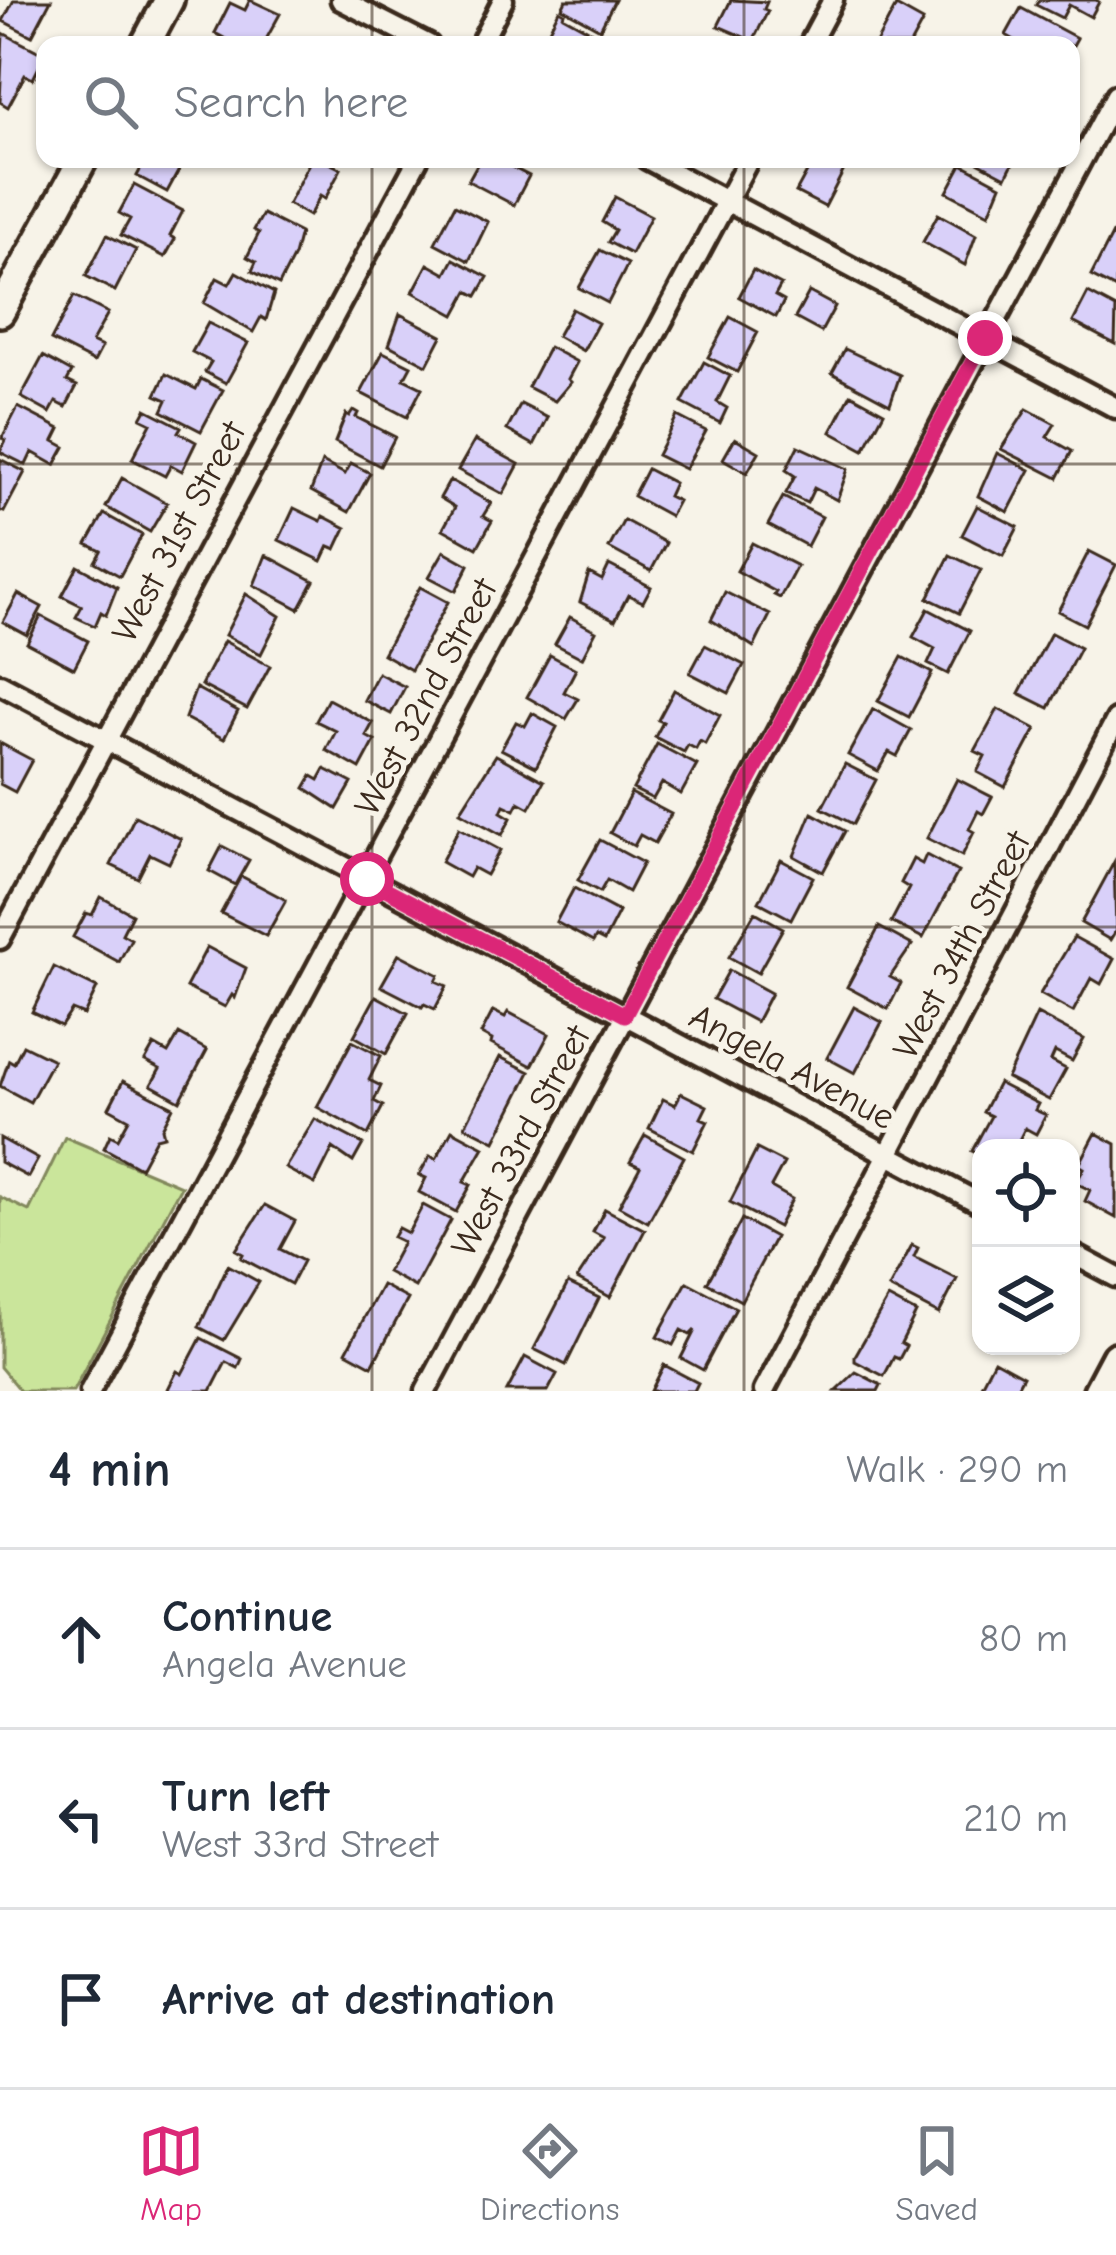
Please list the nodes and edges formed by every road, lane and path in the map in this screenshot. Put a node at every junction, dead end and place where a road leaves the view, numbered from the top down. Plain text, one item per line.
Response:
1 (169, 0) edge
2 (341, 0) edge
3 (503, 0) edge
4 (832, 0) edge
5 (150, 36) edge
6 (411, 36) edge
7 (484, 36) edge
8 (814, 36) edge
9 (1116, 95) edge
10 (1080, 162) edge
11 (78, 168) edge
12 (413, 168) edge
13 (663, 168) edge
14 (744, 168) edge
15 (1077, 168) edge
16 (727, 201) junction
17 (0, 313) edge
18 (985, 338) junction
19 (1116, 408) edge
20 (0, 684) edge
21 (1116, 720) edge
22 (105, 738) junction
23 (367, 879) junction
24 (0, 939) edge
25 (625, 1015) junction
26 (889, 1155) junction
27 (972, 1199) edge
28 (1080, 1257) edge
29 (1116, 1276) edge
30 (1116, 1358) edge
31 (90, 1391) edge
32 (426, 1391) edge
33 (764, 1391) edge
34 (1098, 1391) edge

1 - 5 street
2 - 6 street
3 - 7 street
4 - 8 street
9 - 10 street, West 33rd Street
11 - 17 street
12 - 22 street, West 31st Street
13 - 16 street
14 - 16 street, West 32nd Street
15 - 18 street, West 33rd Street
16 - 18 street
16 - 23 street, West 32nd Street
18 - 19 street
18 - 25 street, West 33rd Street
20 - 22 street, Angela Avenue
21 - 26 street, West 34th Street
22 - 23 street, Angela Avenue
22 - 24 street, West 31st Street
23 - 25 street, Angela Avenue
23 - 31 street, West 32nd Street
25 - 26 street, Angela Avenue
25 - 32 street, West 33rd Street
26 - 27 street, Angela Avenue
26 - 33 street, West 34th Street
28 - 29 street
30 - 34 street

